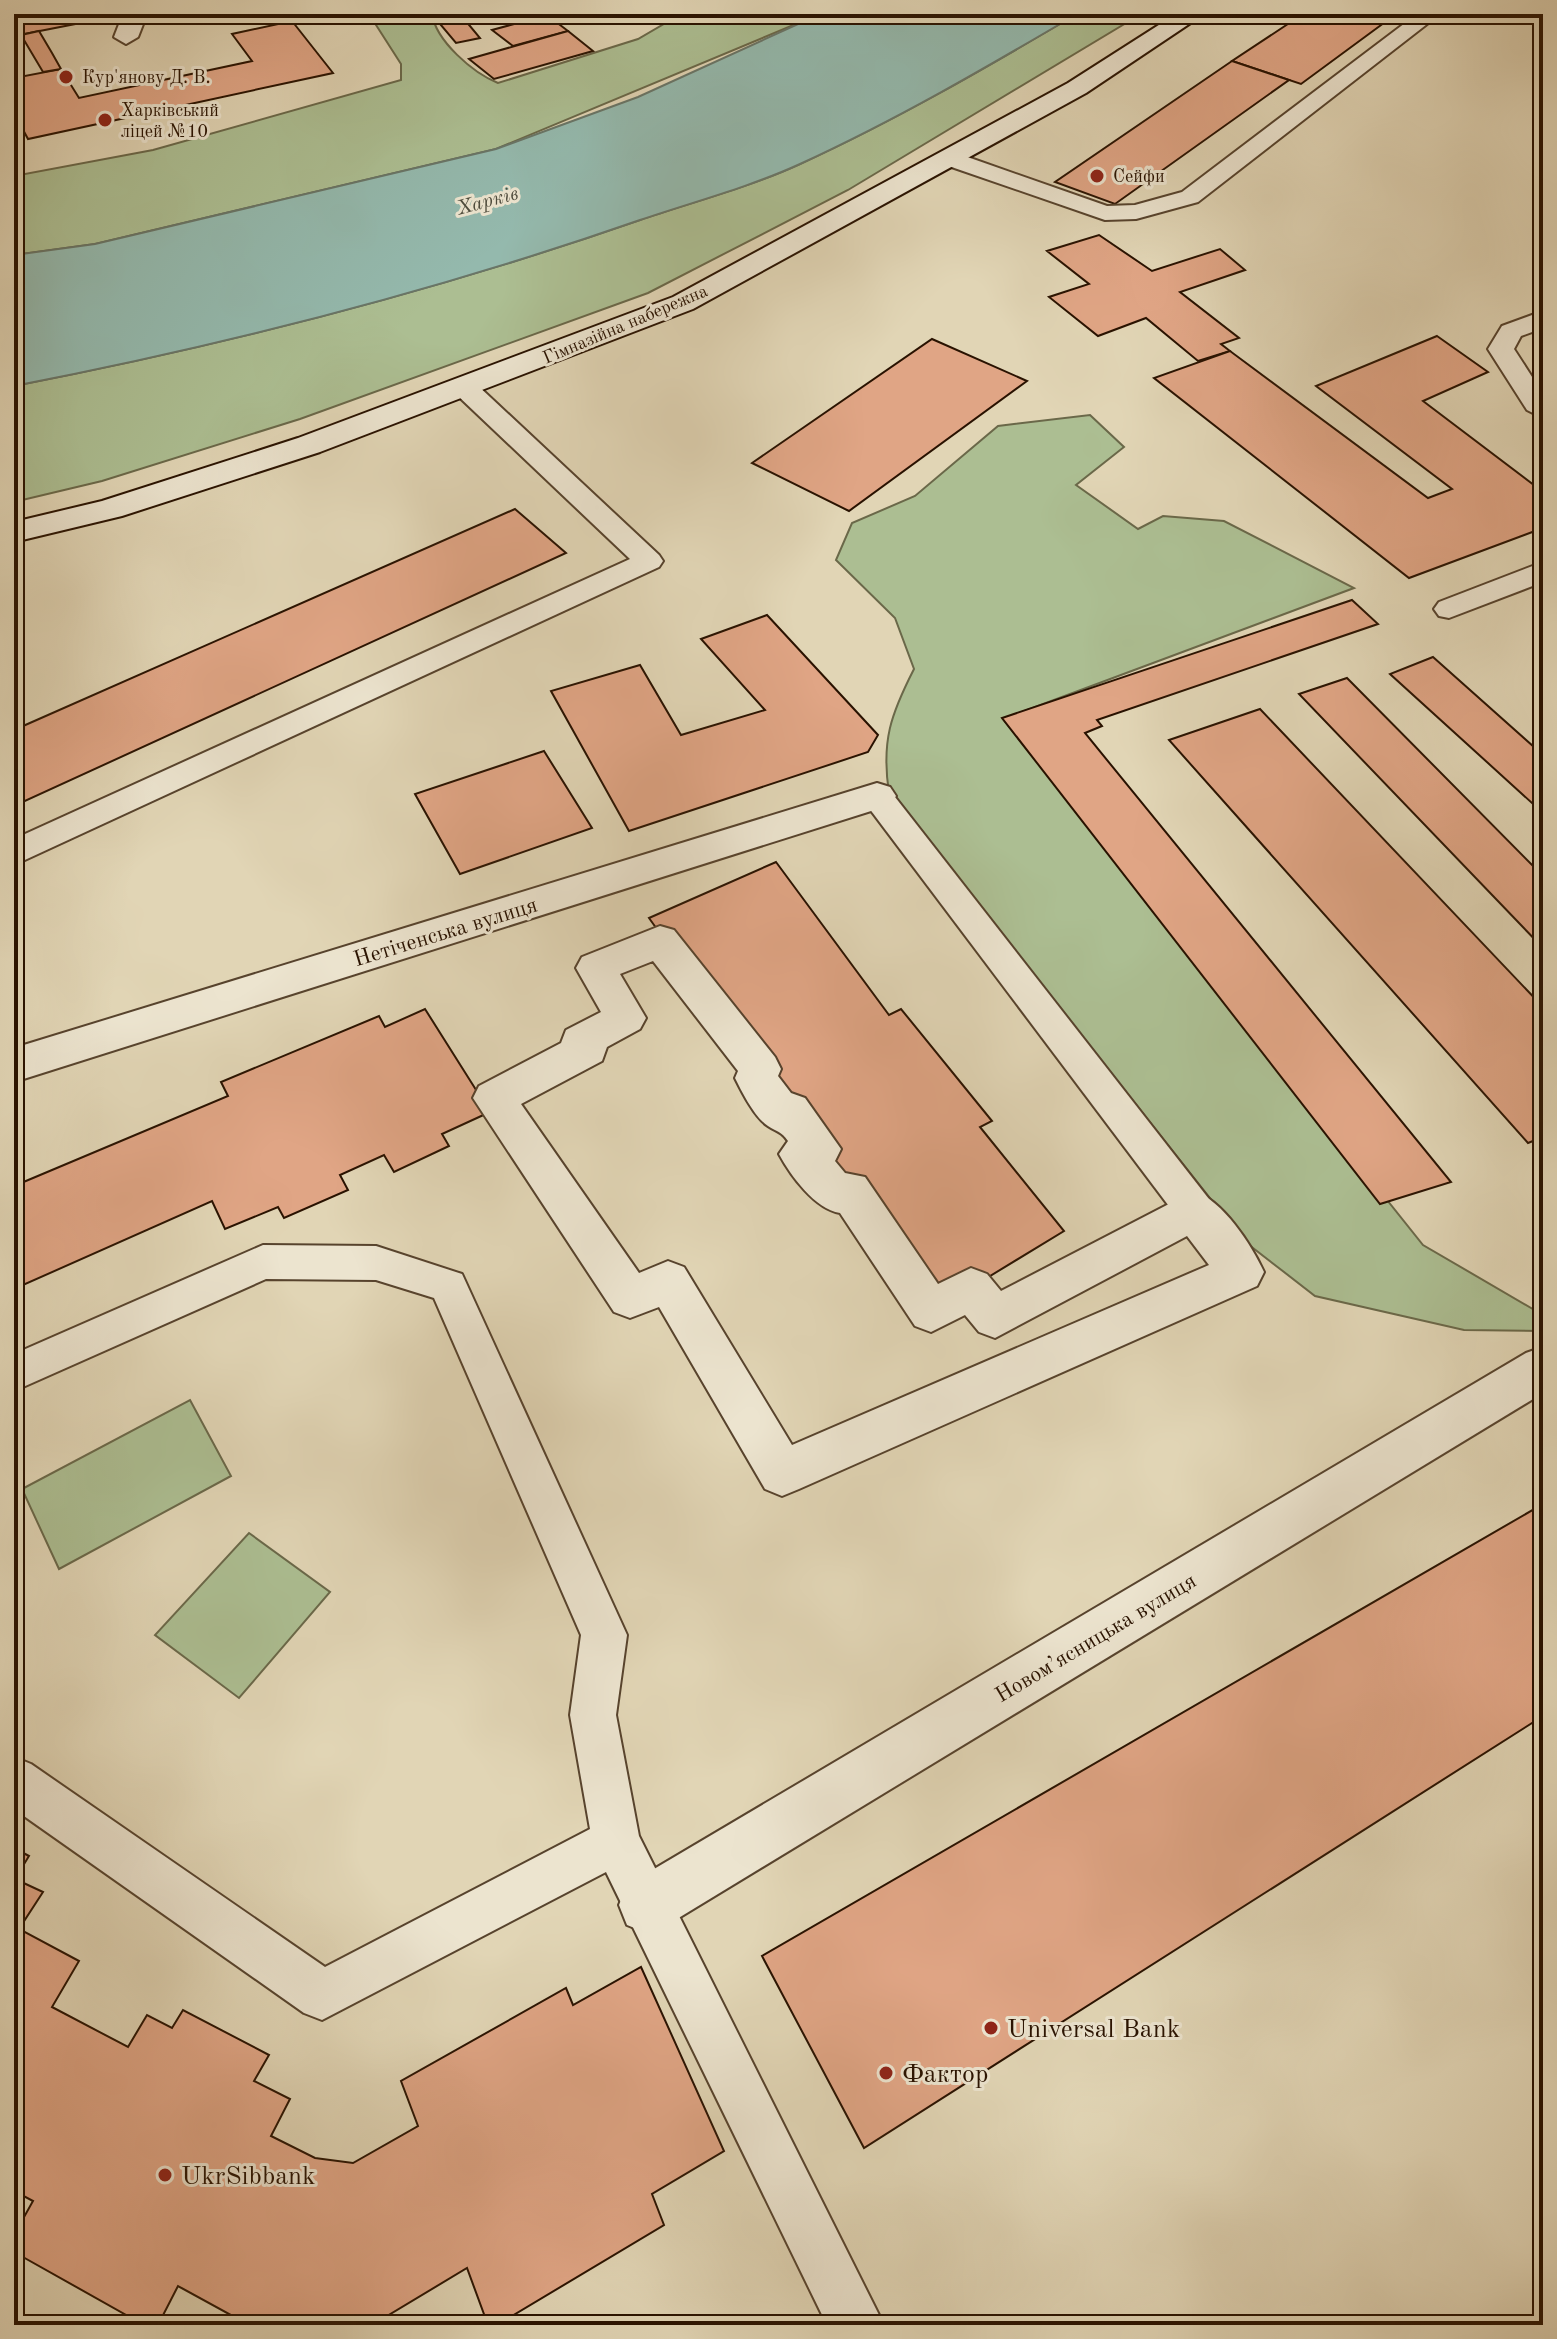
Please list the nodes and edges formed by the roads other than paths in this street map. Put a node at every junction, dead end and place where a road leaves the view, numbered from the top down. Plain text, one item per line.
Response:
1 (135, 14) edge
2 (1192, 14) edge
3 (1430, 14) edge
4 (1381, 25) dead end
5 (1405, 32) junction
6 (126, 37) dead end
7 (948, 158) junction
8 (1543, 319) edge
9 (466, 389) junction
10 (1543, 410) edge
11 (14, 532) edge
12 (1543, 571) edge
13 (1449, 609) dead end
14 (877, 796) joint
15 (14, 853) edge
16 (14, 1065) edge
17 (1194, 1210) junction
18 (1241, 1272) joint
19 (1543, 1368) edge
20 (14, 1373) edge
21 (14, 1781) edge
22 (616, 1841) junction
23 (647, 1905) junction
24 (856, 2325) edge

1 - 6 street
2 - 7 street, Гімназійна набережна
3 - 5 lane
4 - 5 lane
5 - 7 lane
7 - 9 street, Гімназійна набережна
8 - 10 lane
9 - 11 street, Гімназійна набережна
9 - 15 lane
12 - 13 lane
14 - 16 street, Нетіченська вулиця
14 - 17 lane
17 - 18 lane
17 - 18 street
19 - 23 street, Новом’ясницька вулиця
20 - 22 lane
21 - 22 lane
22 - 23 lane
23 - 24 lane

